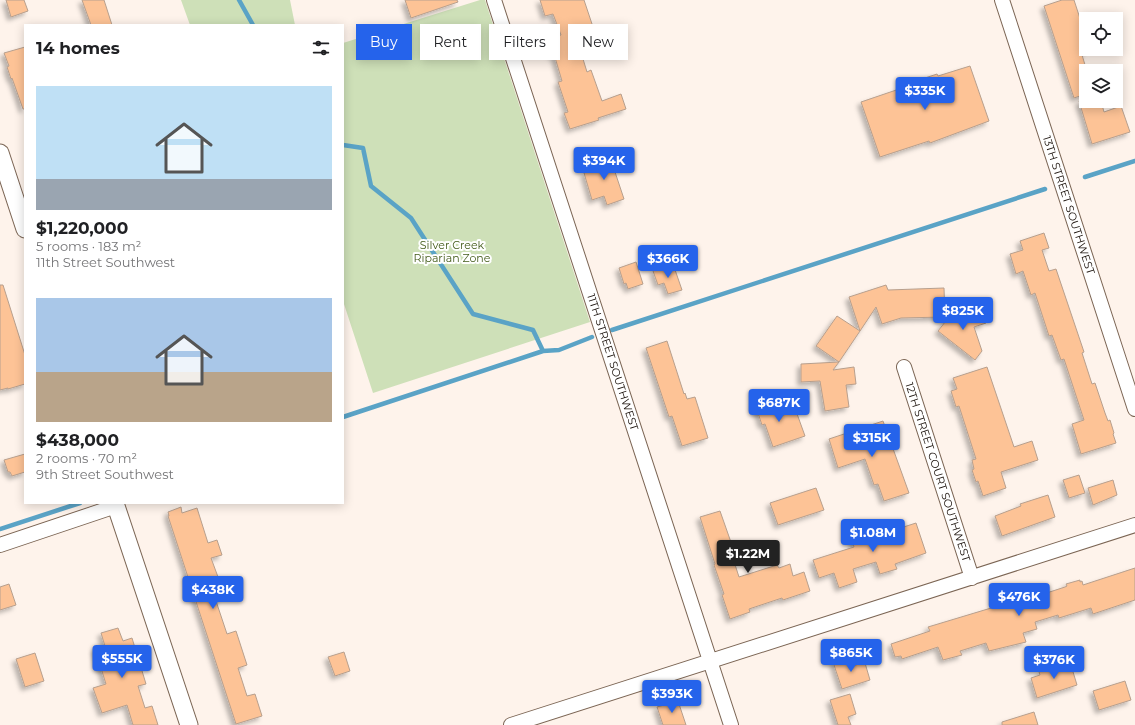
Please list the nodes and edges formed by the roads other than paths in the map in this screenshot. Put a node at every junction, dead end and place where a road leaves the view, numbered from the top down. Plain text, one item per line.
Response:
1 (494, 0) edge
2 (1002, 0) edge
3 (0, 153) edge
4 (24, 226) edge
5 (904, 367) dead end
6 (1135, 410) edge
7 (116, 505) edge
8 (1135, 526) edge
9 (0, 545) edge
10 (972, 578) junction
11 (709, 661) junction
12 (189, 725) edge
13 (511, 725) edge
14 (731, 725) edge

1 - 11 street, 11TH STREET SOUTHWEST
2 - 6 street, 13TH STREET SOUTHWEST
3 - 4 street
5 - 10 street, 12TH STREET COURT SOUTHWEST
7 - 9 street
7 - 12 street
8 - 10 street
10 - 11 street
11 - 13 street
11 - 14 street, 11TH STREET SOUTHWEST

